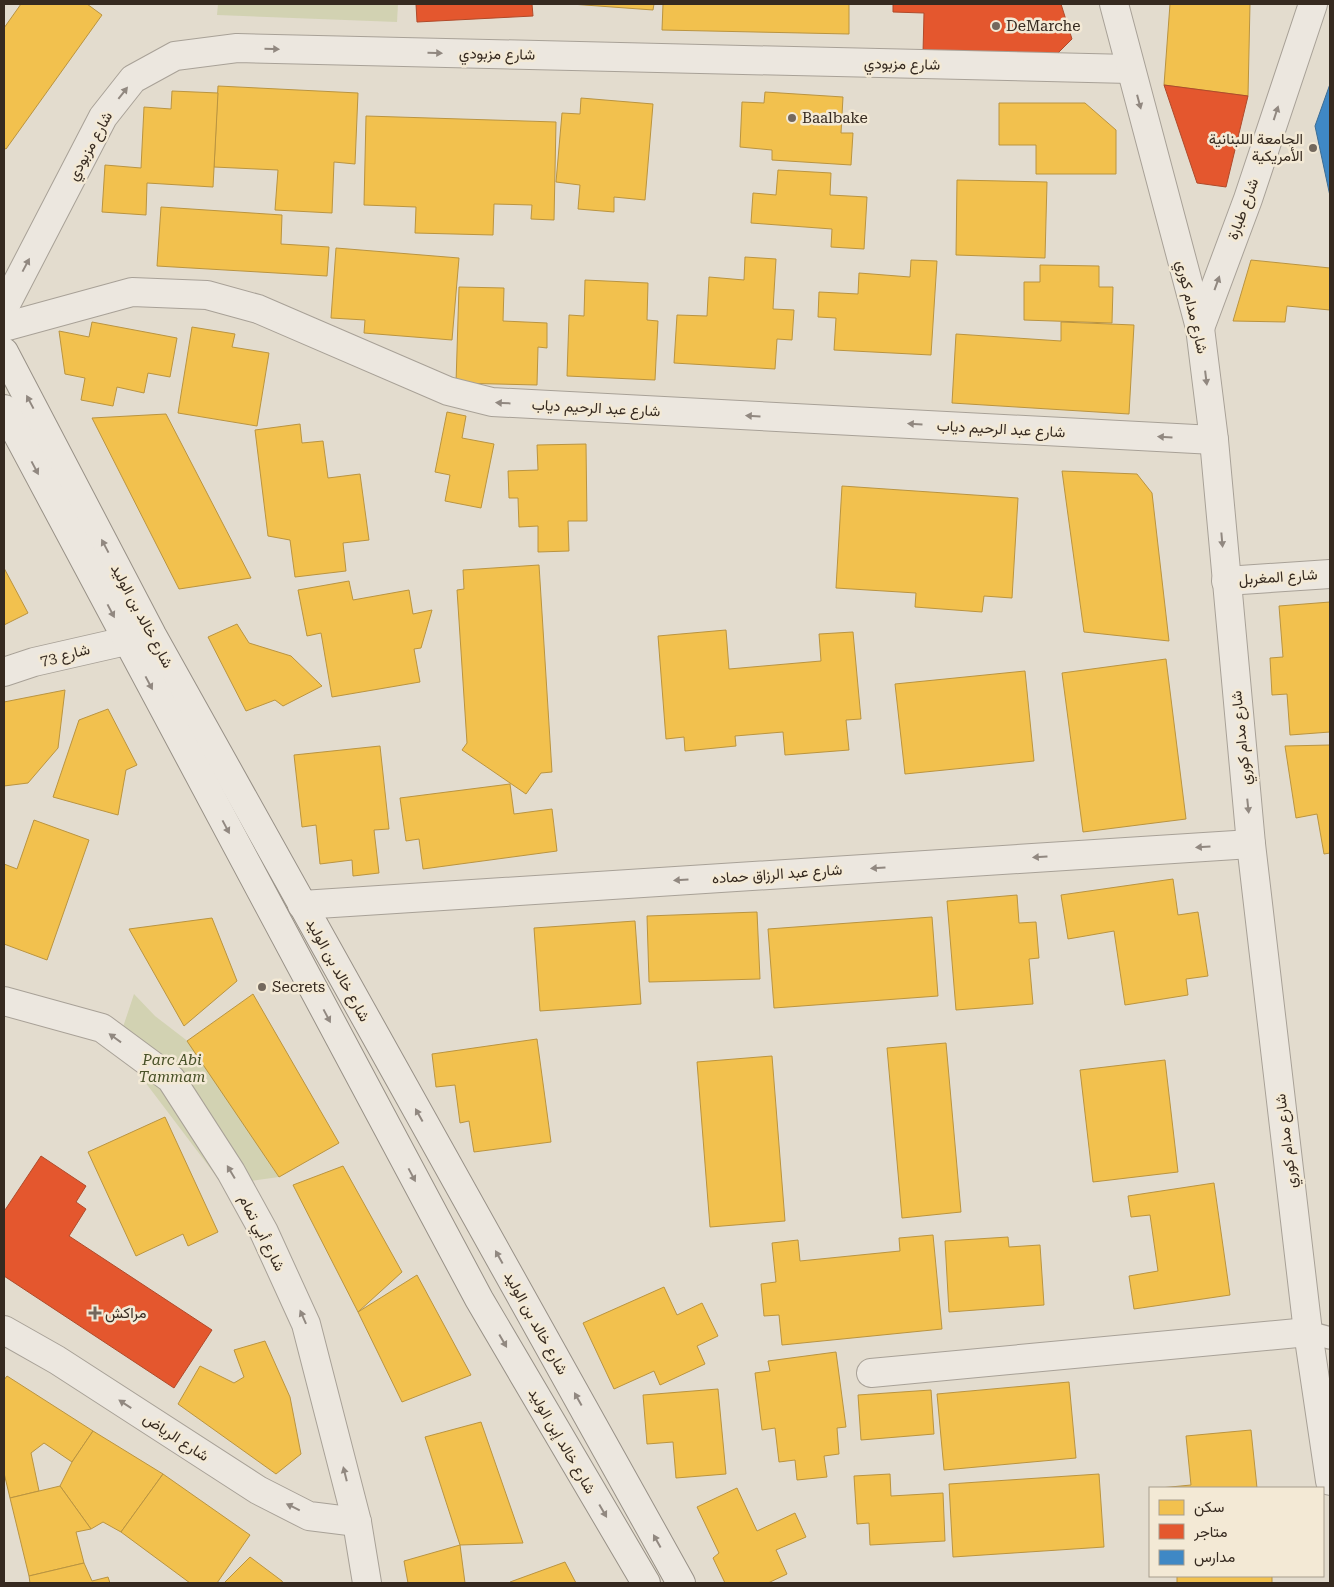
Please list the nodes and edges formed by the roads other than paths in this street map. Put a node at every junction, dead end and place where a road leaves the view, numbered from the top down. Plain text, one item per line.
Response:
1 (1114, 4) edge
2 (1312, 4) edge
3 (1130, 69) junction
4 (4, 308) edge
5 (4, 327) edge
6 (1200, 328) junction
7 (4, 352) edge
8 (4, 409) edge
9 (1214, 440) junction
10 (1330, 574) edge
11 (1226, 581) junction
12 (126, 640) junction
13 (4, 672) edge
14 (1251, 844) junction
15 (302, 905) junction
16 (4, 1001) edge
17 (478, 1299) joint
18 (4, 1330) edge
19 (1319, 1335) edge
20 (871, 1373) dead end
21 (1330, 1481) edge
22 (357, 1522) junction
23 (367, 1583) edge
24 (646, 1583) edge
25 (681, 1583) edge

1 - 3 street, شارع مدام كوري
6 -> 2 street, شارع طبارة
4 -> 3 street, شارع مزبودي
3 -> 6 street, شارع مدام كوري
9 -> 5 street, شارع عبد الرحيم دياب
6 -> 9 street, شارع مدام كوري
15 -> 7 street, شارع خالد بن الوليد
8 -> 12 street, شارع خالد بن الوليد
9 -> 11 street, شارع مدام كوري
10 - 11 street, شارع المغربل
11 -> 14 street, شارع مدام كوري
12 - 13 street, شارع 73
12 -> 17 street, شارع خالد بن الوليد
14 -> 15 street, شارع عبد الرزاق حماده
14 - 19 street, شارع مدام كوري
25 -> 15 street, شارع خالد بن الوليد
22 -> 16 street, شارع أبي تمام
17 -> 24 street, شارع خالد إبن الوليد
22 -> 18 street, شارع الرياض
19 - 20 street
19 - 21 street, شارع مدام كوري
22 - 23 street, شارع أبي تمام

